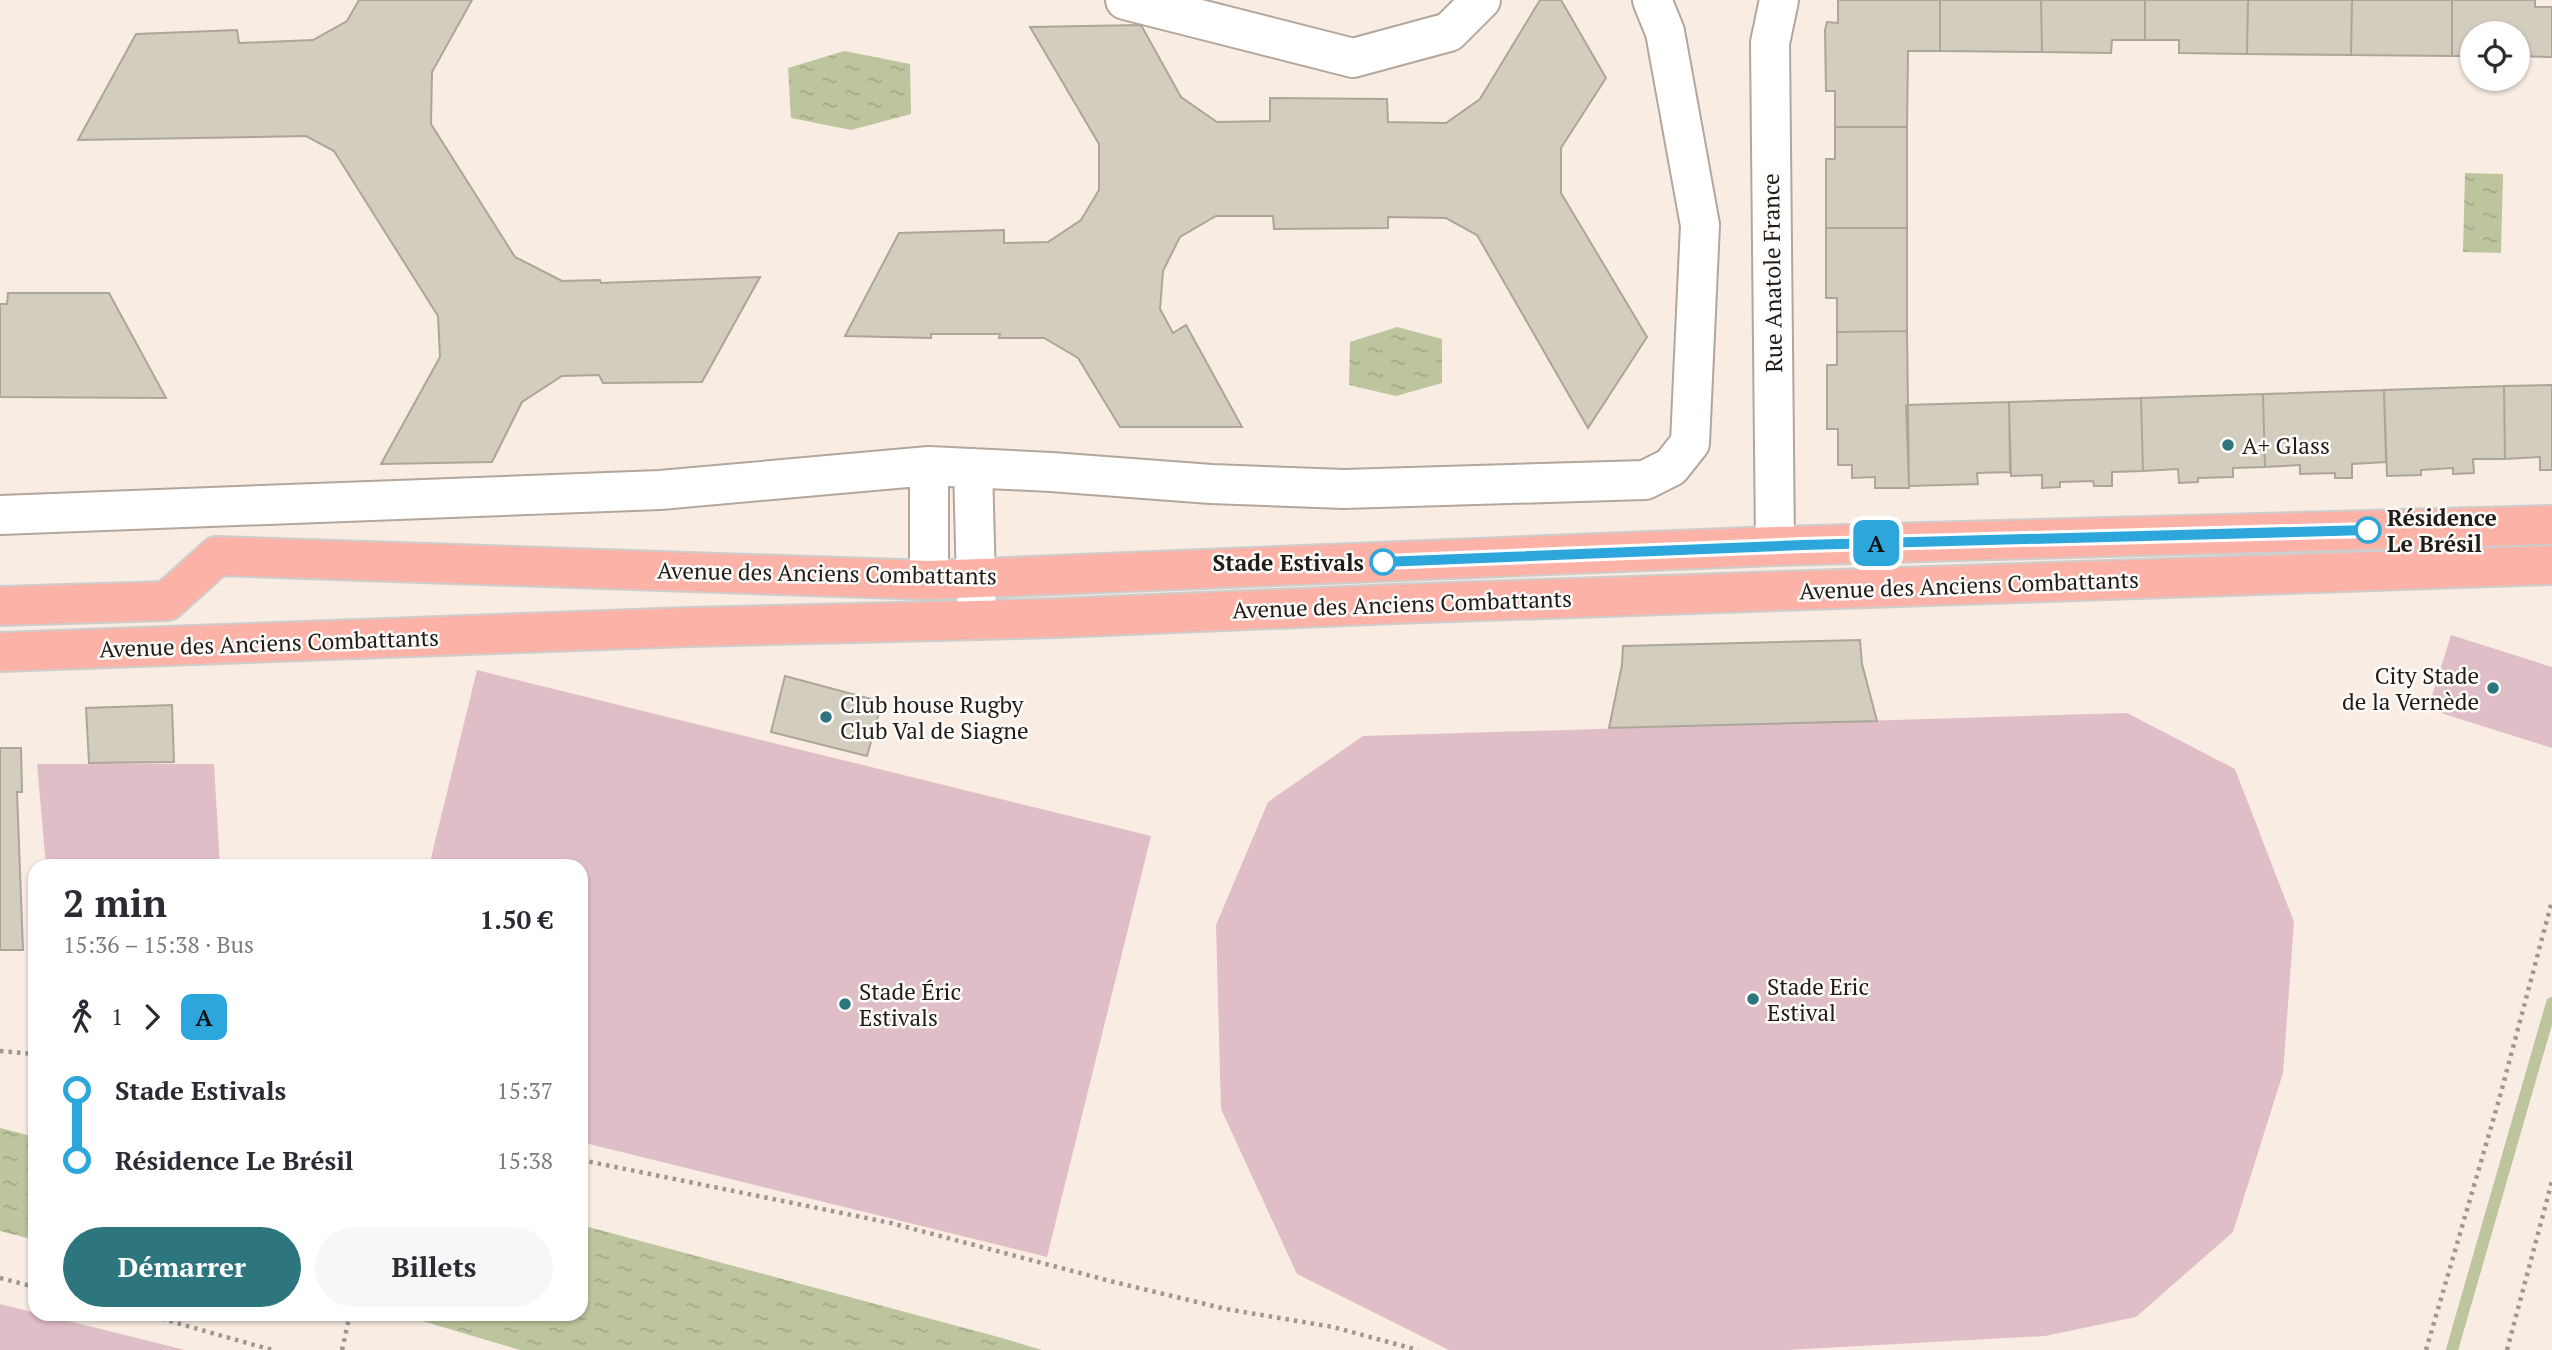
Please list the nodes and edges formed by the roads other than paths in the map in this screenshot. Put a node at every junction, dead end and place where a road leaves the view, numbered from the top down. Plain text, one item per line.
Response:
1 (1125, 0) edge
2 (1481, 0) edge
3 (1652, 0) edge
4 (1779, 0) edge
5 (929, 466) junction
6 (973, 468) junction
7 (0, 515) edge
8 (2552, 525) edge
9 (1775, 547) junction
10 (2552, 565) edge
11 (975, 578) junction
12 (929, 580) junction
13 (0, 606) edge
14 (977, 620) junction
15 (0, 652) edge

1 - 2 street
3 - 6 street
4 - 9 street, Rue Anatole France
5 - 6 street
5 - 7 street
5 - 12 street
6 - 11 street
8 - 9 main road, Avenue des Anciens Combattants
9 - 11 main road, Avenue des Anciens Combattants
10 - 14 main road, Avenue des Anciens Combattants
11 - 12 main road, Avenue des Anciens Combattants
11 - 14 street
12 - 13 main road, Avenue des Anciens Combattants
14 - 15 main road, Avenue des Anciens Combattants

